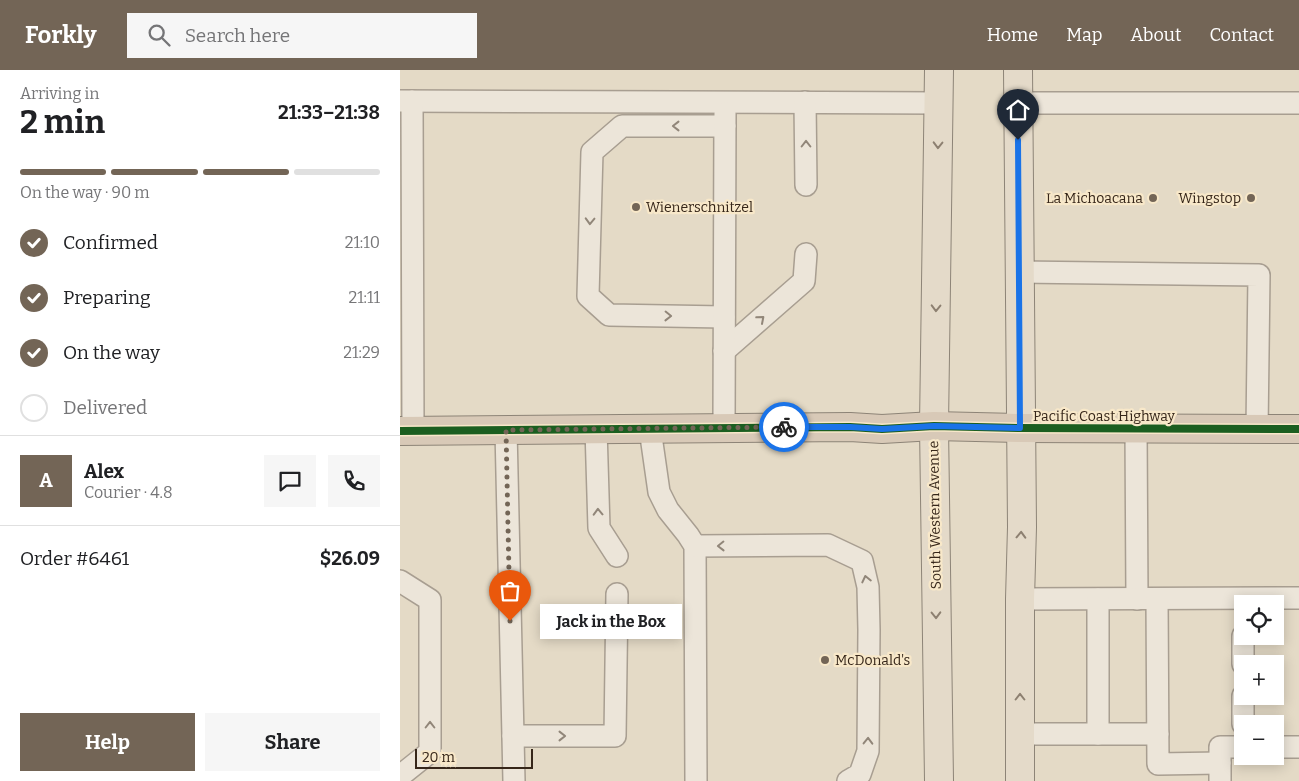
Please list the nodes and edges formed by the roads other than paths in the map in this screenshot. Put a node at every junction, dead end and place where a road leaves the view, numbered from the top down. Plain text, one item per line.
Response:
1 (939, 70) edge
2 (1018, 70) edge
3 (406, 101) edge
4 (725, 102) junction
5 (805, 102) junction
6 (939, 103) junction
7 (1018, 103) junction
8 (1299, 103) edge
9 (725, 126) junction
10 (806, 185) dead end
11 (806, 254) dead end
12 (1019, 272) junction
13 (724, 317) junction
14 (724, 351) junction
15 (934, 426) junction
16 (724, 428) junction
17 (1020, 428) junction
18 (1136, 428) junction
19 (596, 429) junction
20 (650, 429) junction
21 (1257, 429) junction
22 (1299, 429) edge
23 (506, 430) junction
24 (406, 431) edge
25 (695, 546) junction
26 (617, 556) dead end
27 (400, 580) edge
28 (617, 594) dead end
29 (1299, 598) edge
30 (1020, 599) junction
31 (1098, 599) junction
32 (1147, 599) junction
33 (1284, 599) edge
34 (1234, 601) edge
35 (1020, 734) junction
36 (1098, 734) junction
37 (1158, 734) junction
38 (513, 736) junction
39 (1234, 747) edge
40 (1284, 747) edge
41 (1299, 747) edge
42 (1220, 772) edge
43 (400, 776) edge
44 (514, 781) edge
45 (696, 781) edge
46 (848, 781) edge
47 (939, 781) edge
48 (1020, 781) edge

1 - 6 main road, South Western Avenue
2 - 7 main road
3 - 4 lane
3 - 24 lane
4 - 5 lane
4 - 9 lane
5 - 6 lane
10 -> 5 lane
6 -> 15 main road, South Western Avenue
7 - 8 lane
7 - 12 main road
9 - 13 lane
9 -> 13 lane
14 -> 11 lane
12 - 17 main road
12 - 21 lane
13 - 14 lane
14 - 16 lane
15 - 16 highway, Pacific Coast Highway
15 - 17 highway, Pacific Coast Highway
15 -> 47 main road, South Western Avenue
16 - 20 highway, Pacific Coast Highway
17 - 18 highway, Pacific Coast Highway
30 -> 17 main road
18 - 21 highway, Pacific Coast Highway
18 - 32 lane
19 - 20 highway, Pacific Coast Highway
19 - 23 highway, Pacific Coast Highway
26 -> 19 lane
20 - 25 lane
21 - 22 highway, Pacific Coast Highway
23 - 24 highway, Pacific Coast Highway
23 - 38 lane
25 - 45 lane
46 -> 25 lane
43 -> 27 lane
38 -> 28 lane
29 - 33 lane
30 - 31 lane
35 -> 30 main road
31 - 32 lane
31 - 36 lane
32 - 34 lane
32 - 37 lane
35 - 36 lane
35 - 48 main road
36 - 37 lane
37 - 42 lane
38 - 44 lane
39 - 42 lane
40 - 41 lane

